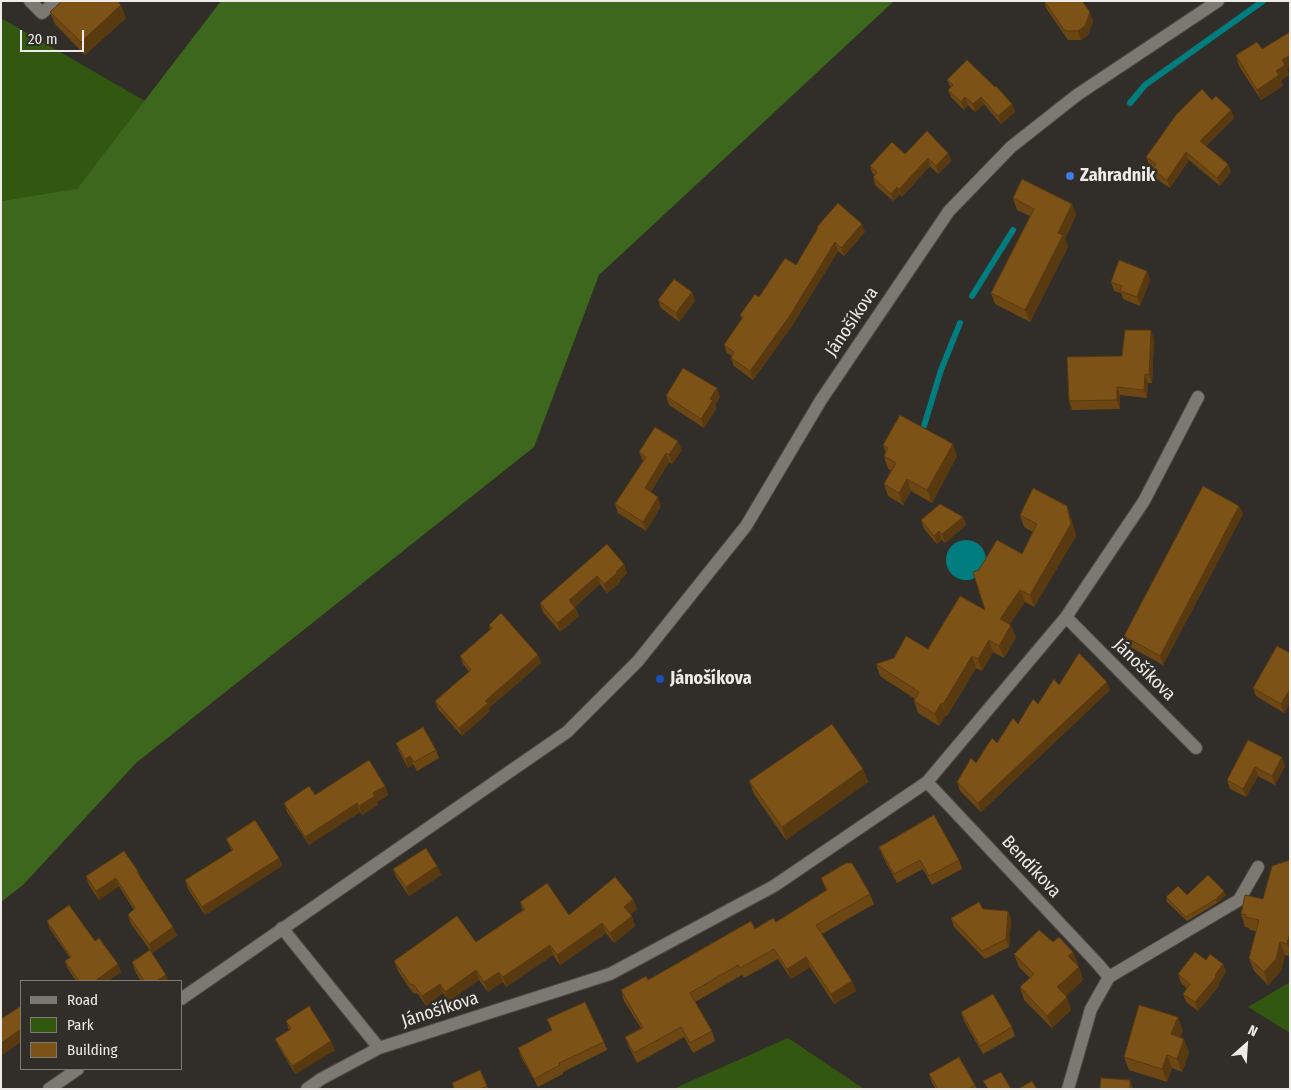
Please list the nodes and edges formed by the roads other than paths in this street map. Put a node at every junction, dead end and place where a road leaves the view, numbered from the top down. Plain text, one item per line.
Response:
1 (30, 1) edge
2 (56, 1) edge
3 (1218, 1) edge
4 (1198, 397) dead end
5 (1066, 617) junction
6 (1196, 748) dead end
7 (927, 782) junction
8 (1258, 867) dead end
9 (282, 928) junction
10 (1109, 977) junction
11 (182, 998) edge
12 (379, 1048) junction
13 (77, 1070) edge
14 (49, 1089) edge
15 (307, 1089) edge
16 (1068, 1089) edge

1 - 2 street
3 - 9 street, Jánošíkova
4 - 5 street, Jánošíkova
5 - 6 street, Jánošíkova
5 - 7 street, Jánošíkova
7 - 10 street, Bendíkova
7 - 12 street, Jánošíkova
8 - 10 street
9 - 11 street, Jánošíkova
9 - 12 street
10 - 16 street
12 - 15 street, Jánošíkova
13 - 14 street

